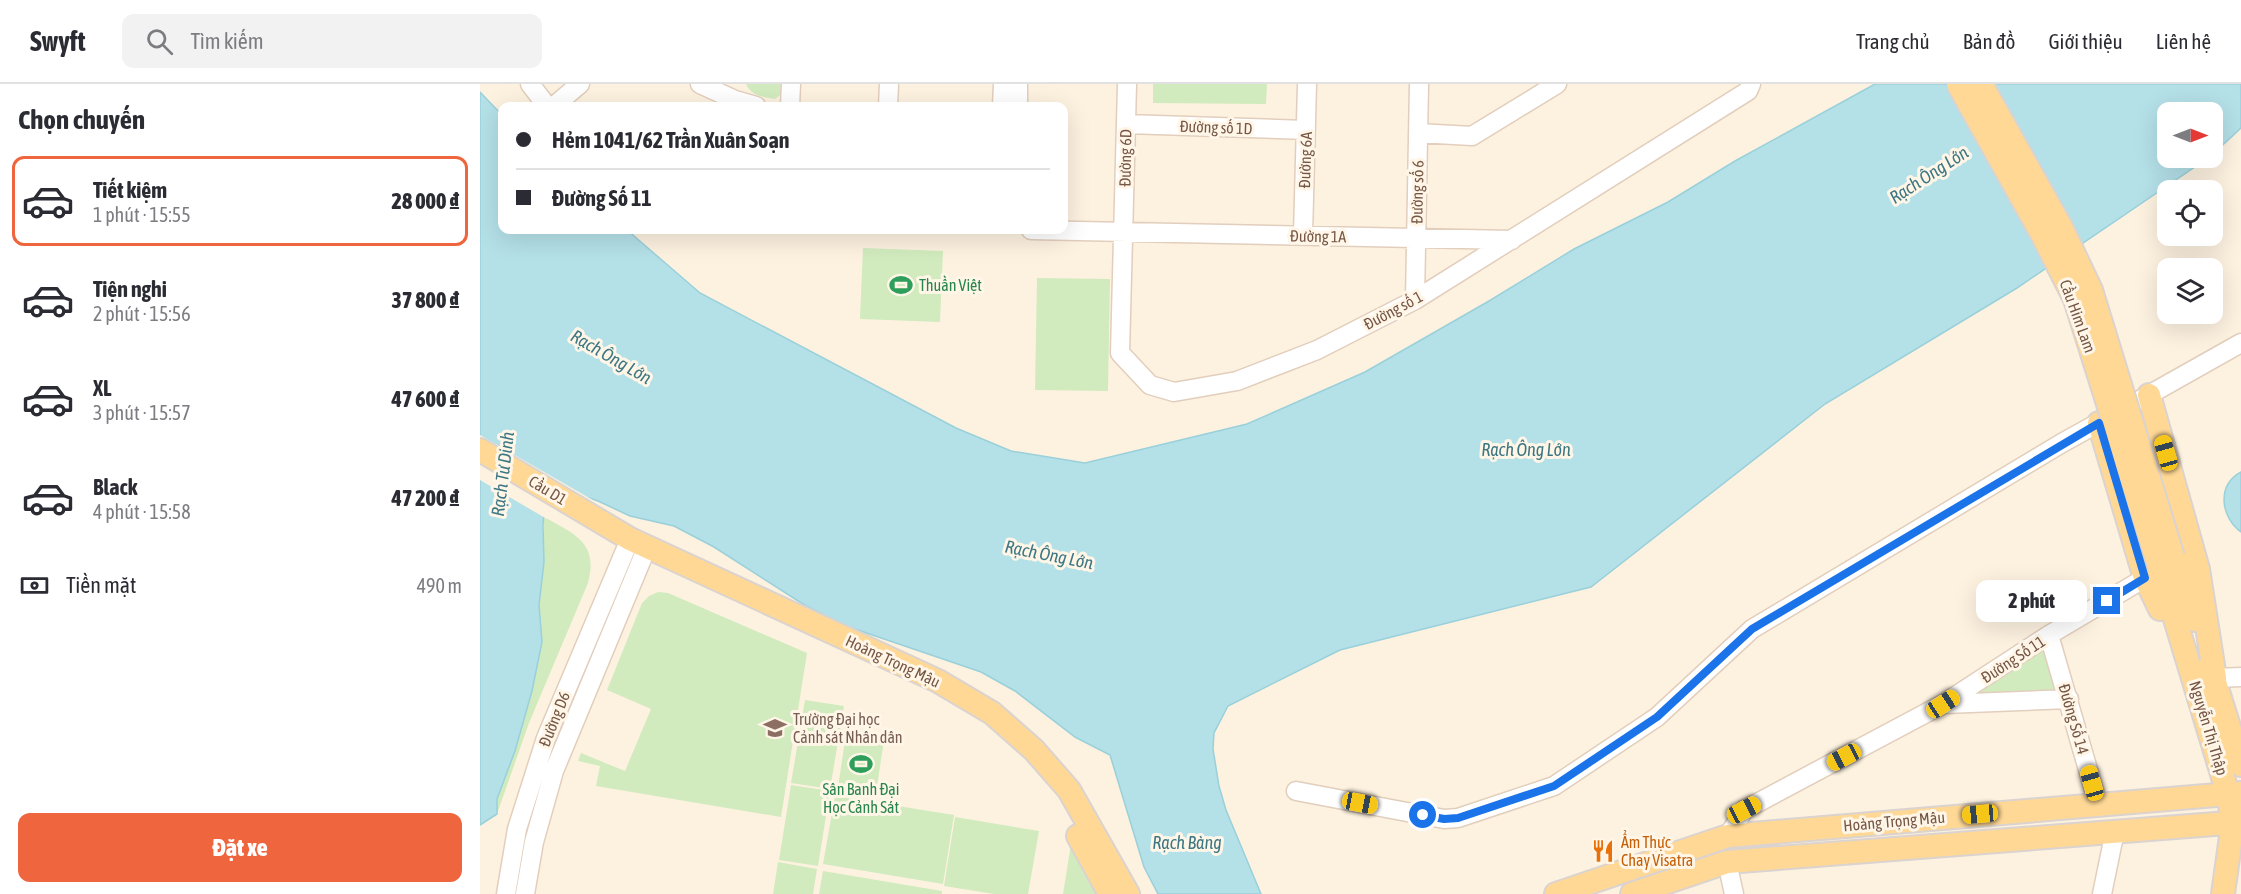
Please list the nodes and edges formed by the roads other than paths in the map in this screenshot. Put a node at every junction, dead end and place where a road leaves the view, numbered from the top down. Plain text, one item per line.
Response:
1 (530, 84) edge
2 (580, 84) edge
3 (700, 84) edge
4 (791, 84) edge
5 (889, 84) edge
6 (1003, 84) edge
7 (1018, 84) edge
8 (1127, 84) edge
9 (1307, 84) edge
10 (1419, 84) edge
11 (1524, 84) edge
12 (1557, 84) edge
13 (1751, 84) edge
14 (1958, 84) edge
15 (1981, 84) edge
16 (735, 92) edge
17 (544, 102) edge
18 (559, 102) edge
19 (750, 102) edge
20 (790, 102) edge
21 (888, 102) edge
22 (1002, 102) edge
23 (1018, 102) edge
24 (1524, 103) junction
25 (1126, 124) junction
26 (1306, 130) junction
27 (1418, 133) junction
28 (1068, 230) edge
29 (1123, 231) junction
30 (1303, 235) junction
31 (1416, 238) junction
32 (1512, 240) junction
33 (1415, 300) junction
34 (2241, 343) edge
35 (2150, 395) junction
36 (2099, 423) junction
37 (480, 450) edge
38 (480, 465) edge
39 (584, 519) junction
40 (636, 550) junction
41 (2159, 567) junction
42 (2049, 635) junction
43 (2241, 677) edge
44 (2205, 681) junction
45 (2069, 699) junction
46 (1943, 704) junction
47 (2241, 765) edge
48 (1296, 791) dead end
49 (2235, 794) edge
50 (2098, 804) junction
51 (1980, 814) junction
52 (2237, 822) edge
53 (2115, 831) junction
54 (1728, 836) junction
55 (1979, 841) junction
56 (1727, 862) junction
57 (1116, 889) edge
58 (515, 893) edge
59 (1556, 894) edge
60 (1632, 894) edge
61 (1734, 894) edge
62 (2102, 894) edge
63 (2223, 894) edge

1 - 17 street
2 - 18 street
3 - 16 street
4 - 20 street
5 - 21 street
6 - 22 street
7 - 23 street
8 - 25 street, Đường 6D
9 - 26 street, Đường 6A
10 - 27 street, Đường số 6
11 - 24 street
12 - 24 street
13 - 32 street, Đường số 1
14 - 41 main road, Cầu Him Lam, bridge
15 - 41 main road, Cầu Him Lam, bridge
16 - 19 street
24 - 27 street
25 - 26 street, Đường số 1D
25 - 29 street, Đường 6D
26 - 30 street, Đường 6A
27 - 31 street, Đường số 6
28 - 29 street
29 - 30 street, Đường 1A
29 - 33 street, Đường số 1
30 - 31 street, Đường 1A
31 - 32 street, Đường 1A
31 - 33 street, Đường số 6
32 - 33 street, Đường số 1
34 - 35 street
35 - 36 street
35 - 44 main road
36 - 41 main road
36 - 48 street
37 - 39 main road, Cầu D1
38 - 39 main road, Cầu D1
39 - 40 main road, Hoàng Trọng Mậu
40 - 57 main road, Hoàng Trọng Mậu
40 - 58 street, Đường D6
41 - 42 street, Đường Số 11
41 - 44 main road, Nguyễn Thị Thập
41 - 44 main road
42 - 45 street, Đường Số 14
42 - 46 street, Đường Số 11
43 - 44 street
44 - 47 main road, Nguyễn Thị Thập
44 - 49 main road, Nguyễn Thị Thập
45 - 46 street, Đường Số 11
45 - 50 street, Đường Số 14
46 - 54 street, Đường Số 11
49 - 50 main road, Hoàng Trọng Mậu
49 - 52 main road, Nguyễn Thị Thập
50 - 51 main road, Hoàng Trọng Mậu
51 - 54 main road, Hoàng Trọng Mậu
51 - 55 main road
52 - 53 main road, Hoàng Trọng Mậu
52 - 63 main road, Nguyễn Thị Thập
53 - 55 main road, Hoàng Trọng Mậu
53 - 62 street
54 - 56 main road
54 - 59 main road, Hoàng Trọng Mậu
55 - 56 main road, Hoàng Trọng Mậu
56 - 60 main road, Hoàng Trọng Mậu
56 - 61 street

